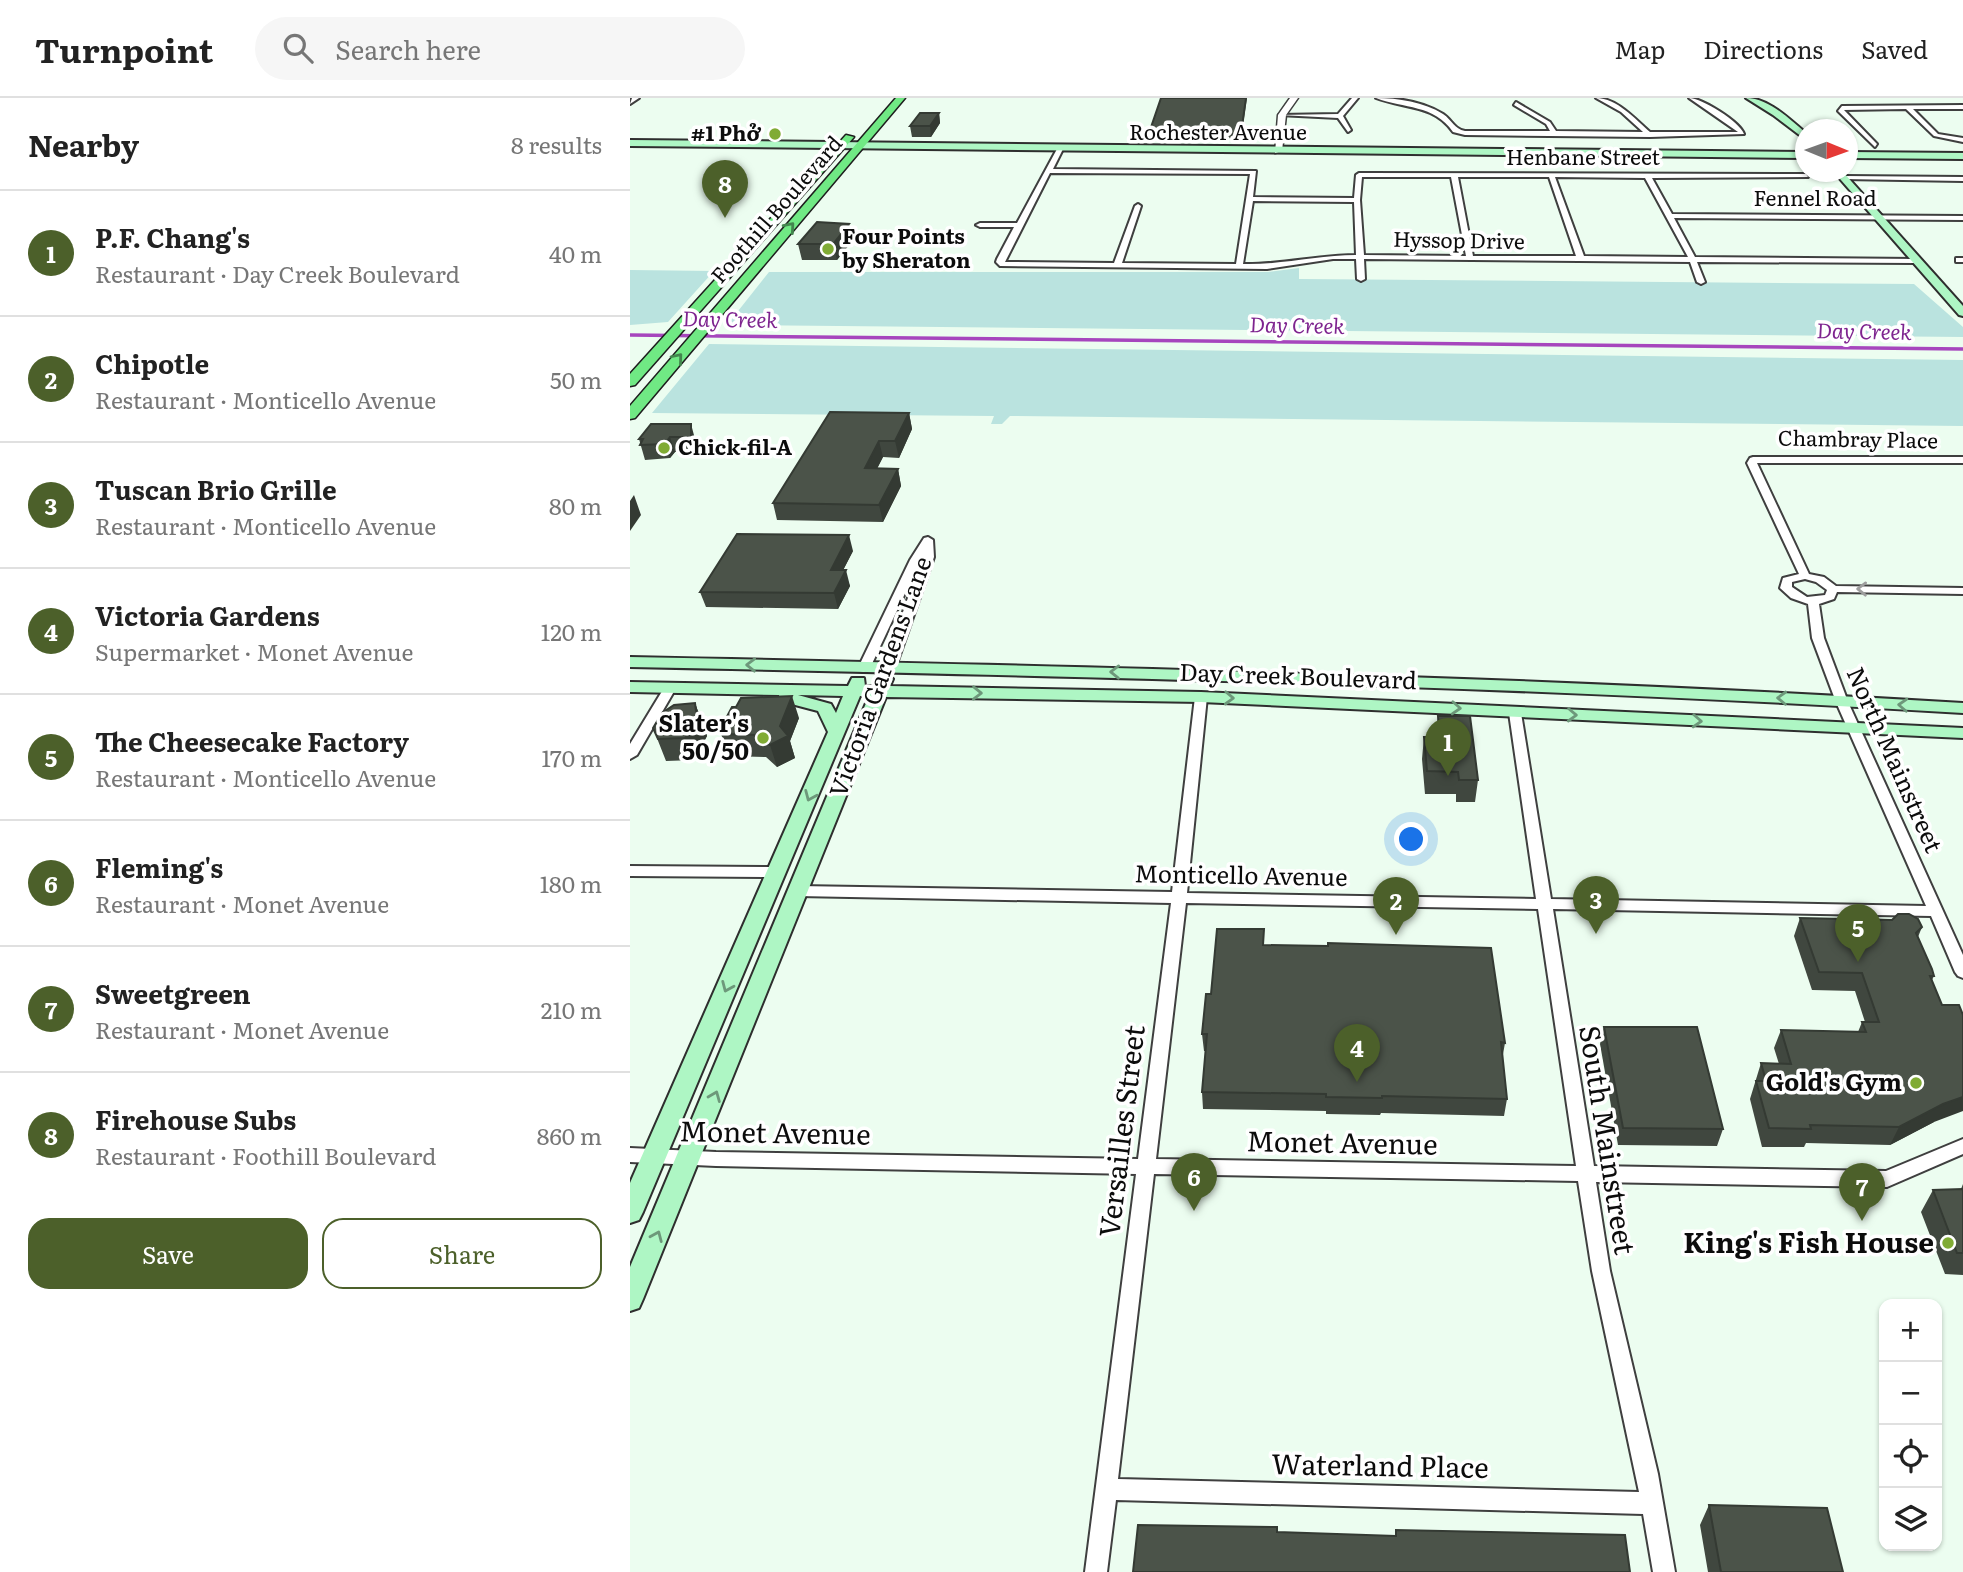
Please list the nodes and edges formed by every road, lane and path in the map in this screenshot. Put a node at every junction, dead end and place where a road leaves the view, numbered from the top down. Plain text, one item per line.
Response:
1 (636, 98) edge
2 (901, 98) edge
3 (1294, 98) edge
4 (1355, 98) edge
5 (1379, 98) edge
6 (1599, 98) edge
7 (1692, 98) edge
8 (1750, 98) edge
9 (1761, 98) edge
10 (630, 102) edge
11 (1516, 104) dead end
12 (1906, 107) junction
13 (1963, 107) edge
14 (1282, 115) junction
15 (1340, 116) junction
16 (1795, 119) edge
17 (1795, 129) edge
18 (1348, 130) dead end
19 (854, 131) dead end
20 (1555, 134) junction
21 (1650, 135) junction
22 (1963, 140) edge
23 (630, 143) edge
24 (1875, 145) dead end
25 (840, 147) junction
26 (859, 147) junction
27 (1059, 149) junction
28 (1278, 151) junction
29 (1795, 155) edge
30 (1858, 155) edge
31 (1963, 156) edge
32 (1048, 171) junction
33 (1454, 174) junction
34 (1551, 175) junction
35 (1647, 175) junction
36 (1795, 176) edge
37 (1858, 176) edge
38 (1963, 179) edge
39 (1848, 182) edge
40 (1249, 199) junction
41 (1357, 200) junction
42 (1138, 206) dead end
43 (1668, 216) junction
44 (1878, 217) junction
45 (1963, 218) edge
46 (980, 225) dead end
47 (1020, 225) junction
48 (1359, 257) junction
49 (1470, 258) junction
50 (1581, 259) junction
51 (1693, 260) junction
52 (1916, 261) junction
53 (1117, 266) junction
54 (1239, 267) junction
55 (1361, 279) dead end
56 (1701, 282) dead end
57 (1963, 313) edge
58 (655, 356) junction
59 (630, 382) edge
60 (630, 398) edge
61 (630, 415) edge
62 (1963, 460) edge
63 (1805, 576) junction
64 (1833, 589) junction
65 (1963, 592) edge
66 (1813, 601) junction
67 (630, 662) edge
68 (864, 668) junction
69 (889, 669) junction
70 (1417, 683) junction
71 (630, 687) edge
72 (670, 688) junction
73 (758, 689) junction
74 (1594, 690) junction
75 (854, 691) junction
76 (881, 691) junction
77 (1201, 697) junction
78 (1842, 702) junction
79 (1963, 708) edge
80 (1515, 713) junction
81 (1853, 728) junction
82 (836, 733) junction
83 (1963, 733) edge
84 (630, 755) edge
85 (630, 871) edge
86 (777, 872) junction
87 (798, 891) junction
88 (1179, 898) junction
89 (1544, 905) junction
90 (1936, 911) junction
91 (1963, 972) edge
92 (1963, 1146) edge
93 (642, 1156) edge
94 (689, 1159) junction
95 (1146, 1165) junction
96 (1586, 1174) junction
97 (630, 1212) edge
98 (630, 1299) edge
99 (1106, 1489) junction
100 (1652, 1503) junction
101 (1096, 1572) edge
102 (1664, 1572) edge

1 - 10 street
2 - 26 main road, Foothill Boulevard
3 - 14 street
4 - 15 street
5 - 20 street
6 - 21 street
7 - 21 street
8 - 17 main road
9 - 16 main road
11 - 20 street
12 - 13 street
12 - 22 street
12 - 24 street
14 - 15 street
14 - 28 street
15 - 18 street
19 - 25 main road, Foothill Boulevard
20 - 21 street
23 - 25 main road, Rochester Avenue
25 - 26 main road, Rochester Avenue
25 - 58 main road, Foothill Boulevard
26 - 27 main road, Rochester Avenue
61 -> 26 main road, Foothill Boulevard
27 - 28 main road, Rochester Avenue
27 - 32 street
28 - 29 main road, Rochester Avenue
30 - 31 main road
32 - 40 street
32 - 47 street
33 - 34 street, Henbane Street
33 - 41 street, Henbane Street
33 - 49 street
34 - 35 street, Henbane Street
34 - 50 street
35 - 36 street, Henbane Street
35 - 43 street
37 - 38 street
39 - 44 main road
40 - 41 street
40 - 54 street
41 - 48 street
42 - 53 street
43 - 44 street, Fennel Road
43 - 51 street
44 - 45 street, Fennel Road
44 - 52 main road
46 - 47 street
47 - 53 street, Hyssop Drive
48 - 49 street, Hyssop Drive
48 - 54 street, Hyssop Drive
48 - 55 street
49 - 50 street, Hyssop Drive
50 - 51 street, Hyssop Drive
51 - 52 street, Hyssop Drive
51 - 56 street
52 - 57 main road
53 - 54 street, Hyssop Drive
58 - 59 main road, Foothill Boulevard
58 - 60 main road
62 - 63 street, Chambray Place
63 - 64 street
63 - 66 street
65 -> 64 street
64 - 66 street
66 - 78 street, North Mainstreet
68 -> 67 main road, Day Creek Boulevard
68 - 69 main road, Day Creek Boulevard
68 - 69 street, Victoria Gardens Lane
68 - 75 main road, Victoria Gardens Lane
70 -> 69 main road, Day Creek Boulevard
69 - 76 main road, Victoria Gardens Lane
70 - 74 main road, Day Creek Boulevard
70 - 80 main road
71 - 72 main road, Day Creek Boulevard
72 - 73 main road, Day Creek Boulevard
72 - 84 street
73 - 75 main road, Day Creek Boulevard
73 - 82 main road
78 -> 74 main road, Day Creek Boulevard
74 - 80 main road
75 - 76 main road, Day Creek Boulevard
75 - 82 main road, Victoria Gardens Lane
76 -> 77 main road, Day Creek Boulevard
76 - 87 main road, Victoria Gardens Lane
77 -> 80 main road, Day Creek Boulevard
77 - 88 street, Versailles Street
79 -> 78 main road, Day Creek Boulevard
78 - 81 street, North Mainstreet
80 -> 81 main road, Day Creek Boulevard
80 - 89 street, South Mainstreet
81 - 83 main road, Day Creek Boulevard
81 - 90 street, North Mainstreet
82 -> 86 main road, Victoria Gardens Lane
85 - 86 street
86 -> 93 main road, Victoria Gardens Lane
87 - 88 street, Monticello Avenue
94 -> 87 main road, Victoria Gardens Lane
88 - 89 street, Monticello Avenue
88 - 95 street, Versailles Street
89 - 90 street, Monticello Avenue
89 - 96 street, South Mainstreet
90 - 91 street, North Mainstreet
92 - 96 street, Monet Avenue
93 - 94 street, Monet Avenue
93 - 97 main road, Victoria Gardens Lane
94 - 95 street, Monet Avenue
98 -> 94 main road, Victoria Gardens Lane
95 - 96 street, Monet Avenue
95 - 99 street, Versailles Street
96 - 100 street, South Mainstreet
99 - 100 street, Waterland Place
99 - 101 street, Versailles Street
100 - 102 street, South Mainstreet

